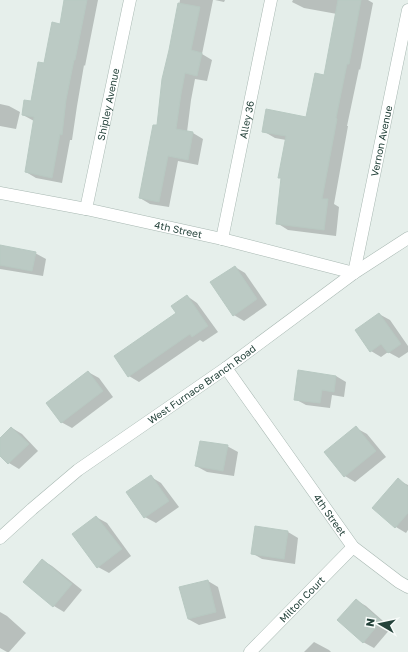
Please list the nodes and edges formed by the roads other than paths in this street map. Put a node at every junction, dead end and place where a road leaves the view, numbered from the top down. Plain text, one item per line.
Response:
1 (130, 0) edge
2 (271, 0) edge
3 (408, 10) edge
4 (0, 193) edge
5 (86, 209) junction
6 (408, 238) edge
7 (222, 239) junction
8 (354, 272) junction
9 (226, 368) junction
10 (0, 538) edge
11 (353, 546) junction
12 (408, 587) edge
13 (250, 652) edge

1 - 5 street, Shipley Avenue
2 - 7 street, Alley 36
3 - 8 street, Vernon Avenue
4 - 5 street, 4th Street
5 - 7 street, 4th Street
6 - 8 street, West Furnace Branch Road
7 - 8 street, 4th Street
8 - 9 street, West Furnace Branch Road
9 - 10 street, West Furnace Branch Road
9 - 11 street, 4th Street
11 - 12 street, 4th Street
11 - 13 street, Milton Court

